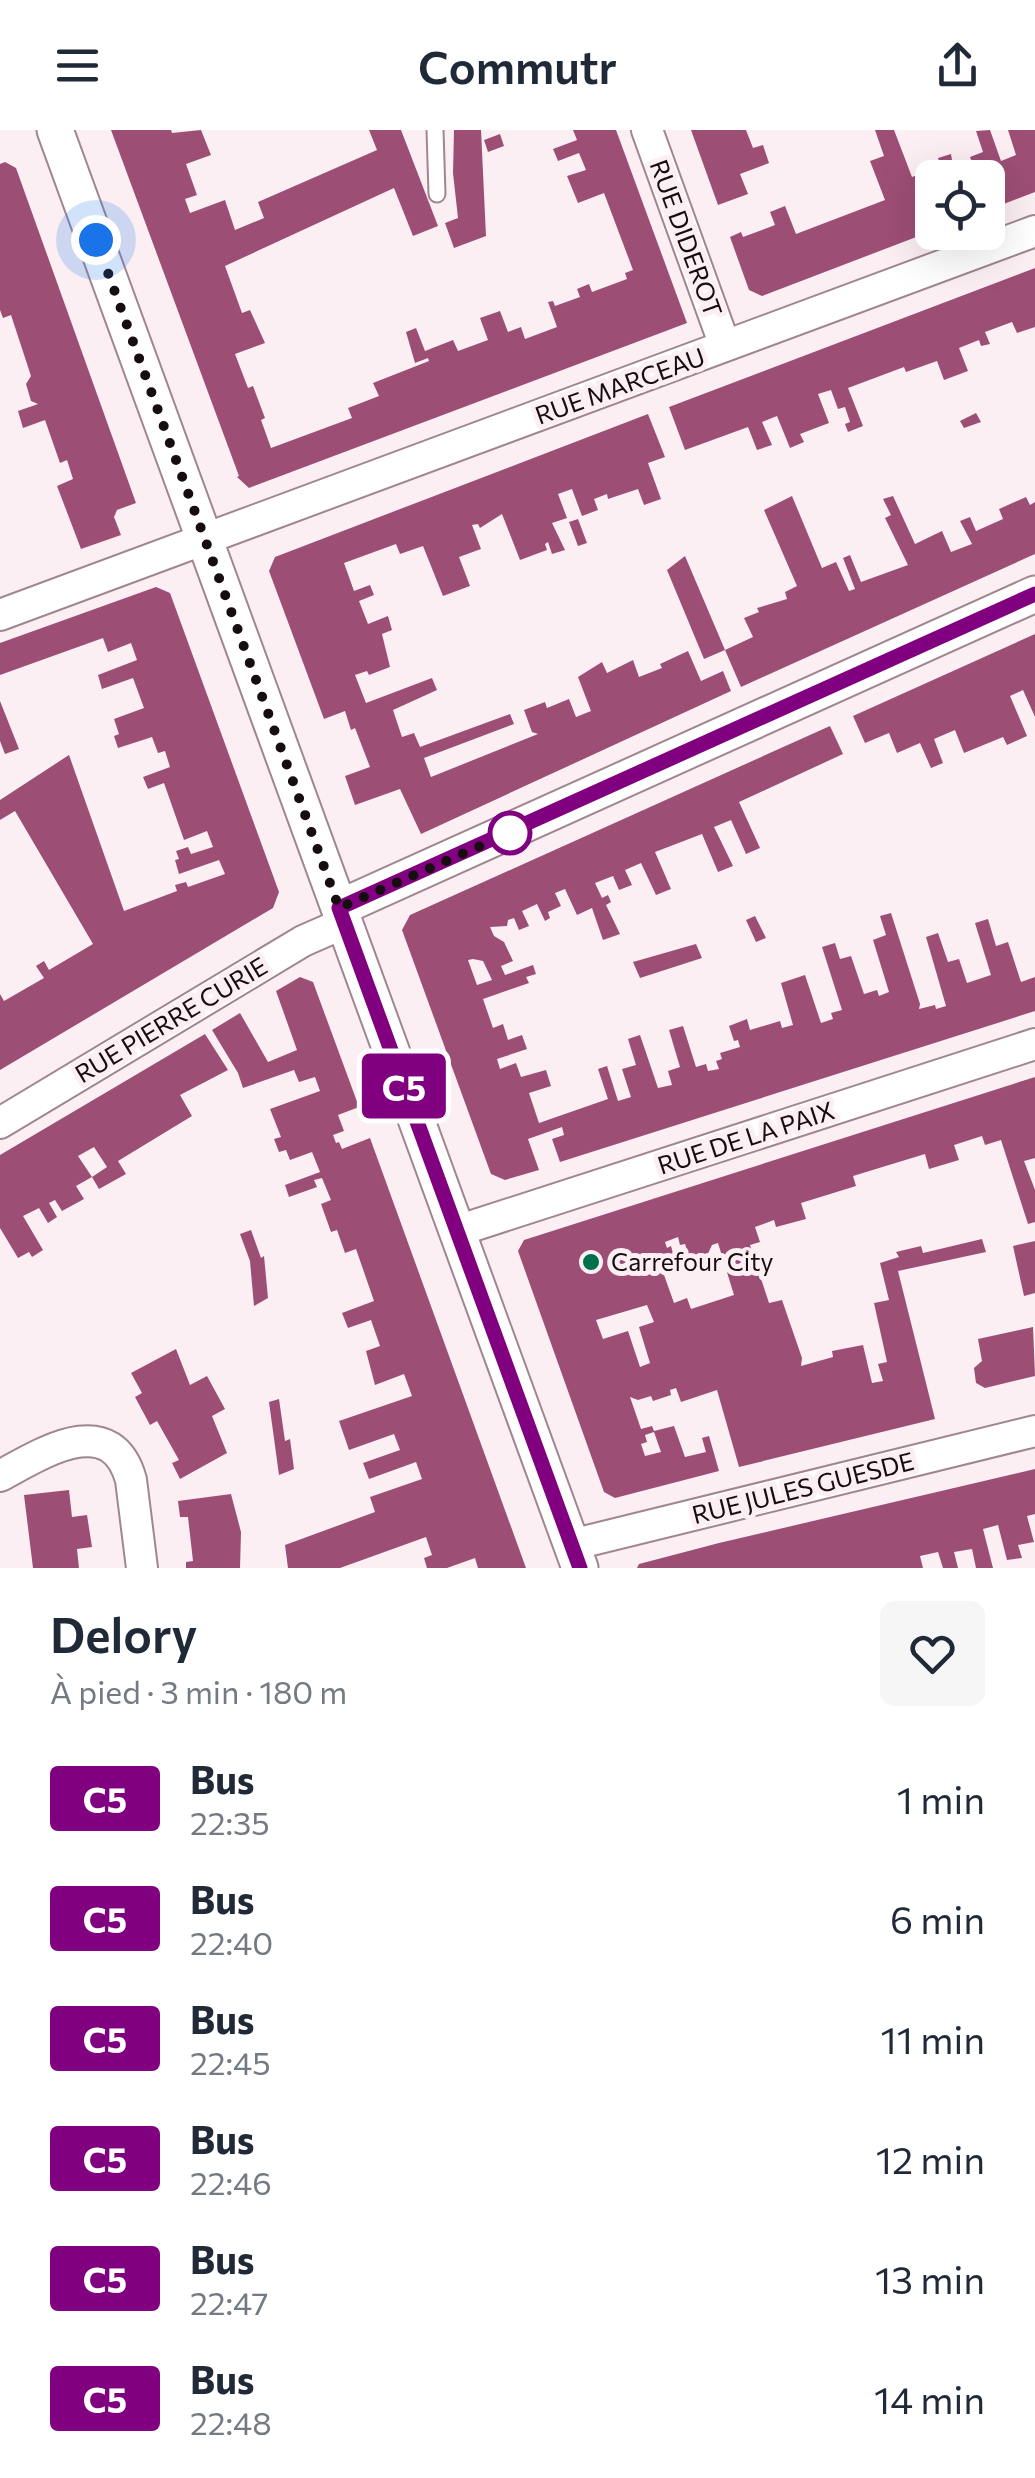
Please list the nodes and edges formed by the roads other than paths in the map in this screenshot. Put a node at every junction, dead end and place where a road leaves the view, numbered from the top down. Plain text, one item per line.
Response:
1 (55, 130) edge
2 (435, 130) edge
3 (647, 130) edge
4 (437, 194) dead end
5 (1035, 231) edge
6 (726, 346) junction
7 (204, 541) junction
8 (1035, 594) edge
9 (0, 614) edge
10 (342, 916) junction
11 (1035, 1044) edge
12 (0, 1123) edge
13 (457, 1231) junction
14 (1035, 1431) edge
15 (0, 1476) edge
16 (576, 1556) edge
17 (142, 1568) edge

1 - 7 street
2 - 4 lane
3 - 6 street, RUE DIDEROT
5 - 6 street, RUE MARCEAU
6 - 7 street, RUE MARCEAU
7 - 9 street, RUE MARCEAU
7 - 10 street
8 - 10 street
10 - 12 street, RUE PIERRE CURIE
10 - 13 street
11 - 13 street, RUE DE LA PAIX
13 - 16 street
14 - 16 street, RUE JULES GUESDE
15 - 17 street

